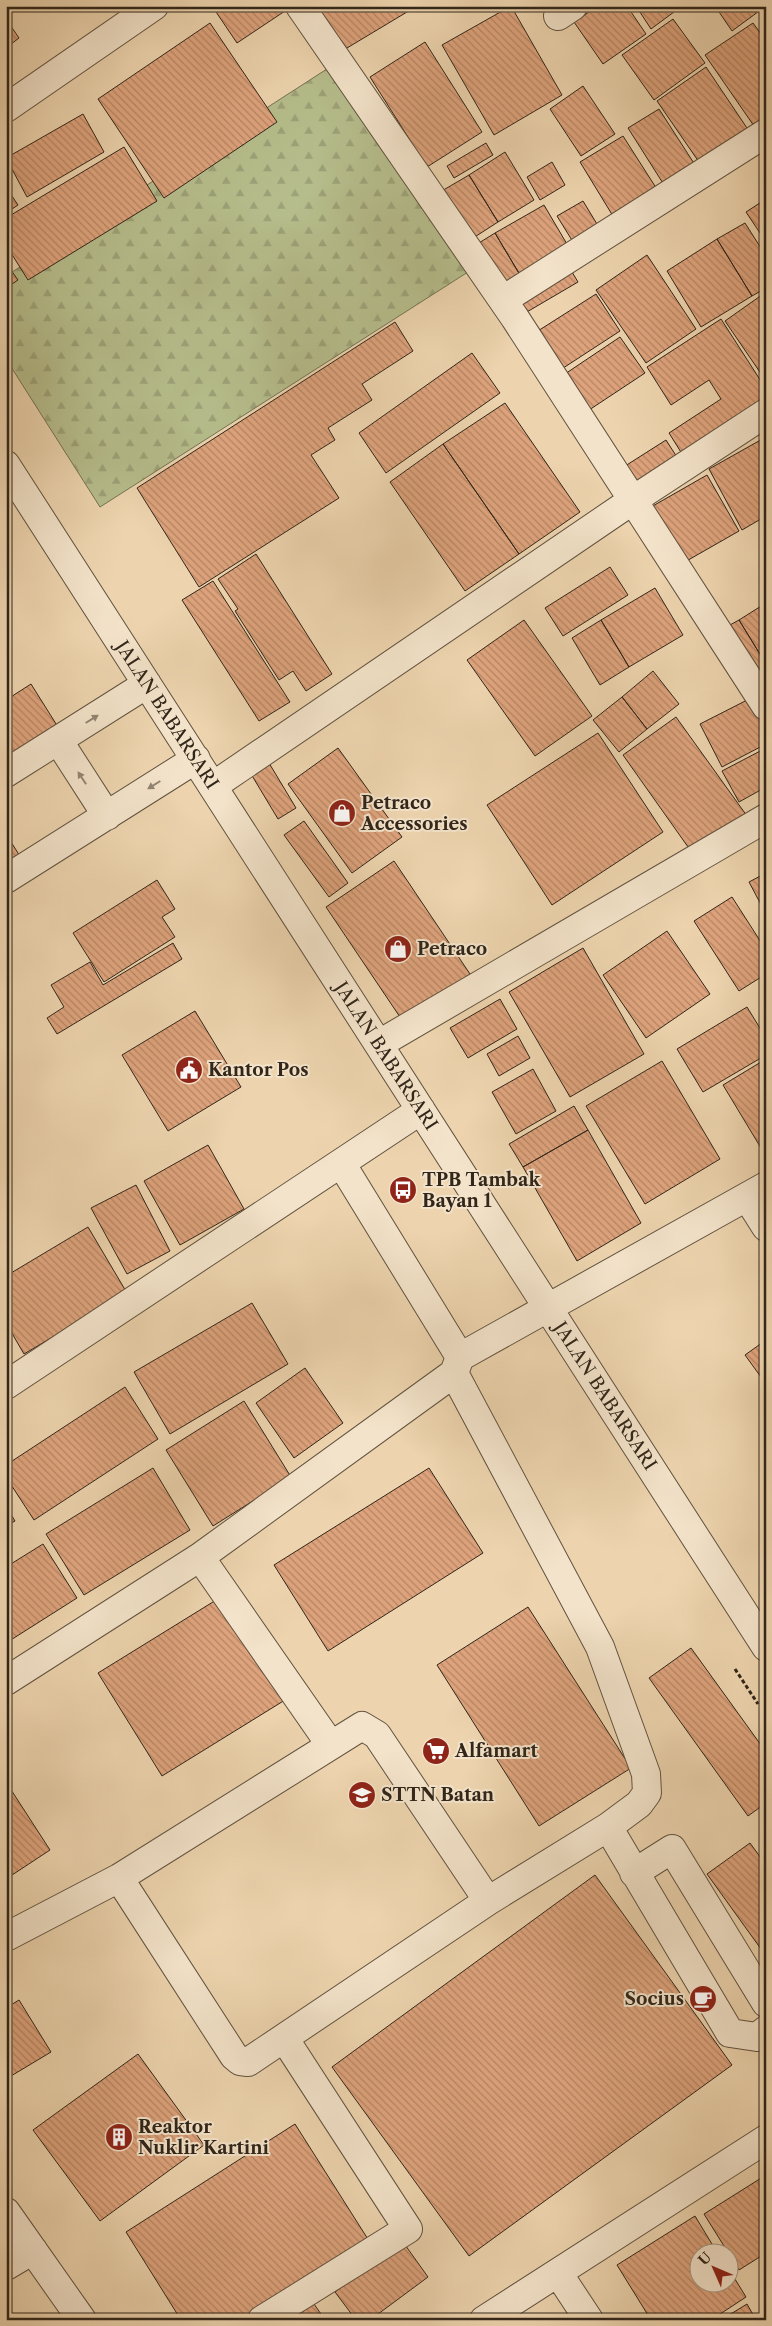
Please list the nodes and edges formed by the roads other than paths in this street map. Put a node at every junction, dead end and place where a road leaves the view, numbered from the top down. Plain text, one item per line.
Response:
1 (154, 6) edge
2 (300, 6) edge
3 (6, 108) edge
4 (766, 133) edge
5 (503, 300) junction
6 (766, 413) edge
7 (6, 465) edge
8 (633, 500) junction
9 (758, 679) edge
10 (147, 684) junction
11 (766, 706) edge
12 (58, 740) junction
13 (196, 759) junction
14 (6, 773) edge
15 (213, 786) junction
16 (106, 816) junction
17 (766, 818) edge
18 (6, 879) edge
19 (378, 1044) junction
20 (421, 1110) junction
21 (342, 1163) junction
22 (756, 1192) edge
23 (766, 1227) edge
24 (548, 1307) junction
25 (457, 1365) junction
26 (6, 1385) edge
27 (200, 1557) junction
28 (766, 1647) edge
29 (6, 1681) edge
30 (330, 1744) junction
31 (608, 1827) junction
32 (634, 1873) junction
33 (119, 1878) junction
34 (488, 1900) junction
35 (6, 1937) edge
36 (766, 2003) edge
37 (766, 2030) edge
38 (284, 2038) junction
39 (766, 2139) edge
40 (6, 2212) edge
41 (33, 2250) junction
42 (6, 2266) edge
43 (558, 2273) junction
44 (82, 2320) edge
45 (262, 2320) edge
46 (484, 2320) edge
47 (589, 2320) edge

1 - 3 street
2 - 5 street
4 - 5 street
5 - 8 street
6 - 8 street
7 - 10 street, JALAN BABARSARI
8 - 9 street
8 - 15 street
9 - 11 street
12 -> 10 street
10 - 13 street, JALAN BABARSARI
12 - 14 street
16 -> 12 street
13 - 15 street, JALAN BABARSARI
13 -> 16 street
15 - 19 street, JALAN BABARSARI
16 - 18 street
17 - 19 street
19 - 20 street, JALAN BABARSARI
20 - 21 street
20 - 24 street, JALAN BABARSARI
21 - 25 street
21 - 26 street
22 - 23 street
22 - 24 street
24 - 25 street
24 - 28 street, JALAN BABARSARI
25 - 27 street
25 - 31 street
27 - 29 street
27 - 30 street
30 - 33 street
30 - 34 street
31 - 32 street
31 - 34 street
32 - 36 street
32 - 37 street
33 - 35 street
33 - 38 street
34 - 38 street
38 - 45 street
39 - 43 street
40 - 41 street
41 - 42 street
41 - 44 street
43 - 46 street
43 - 47 street

